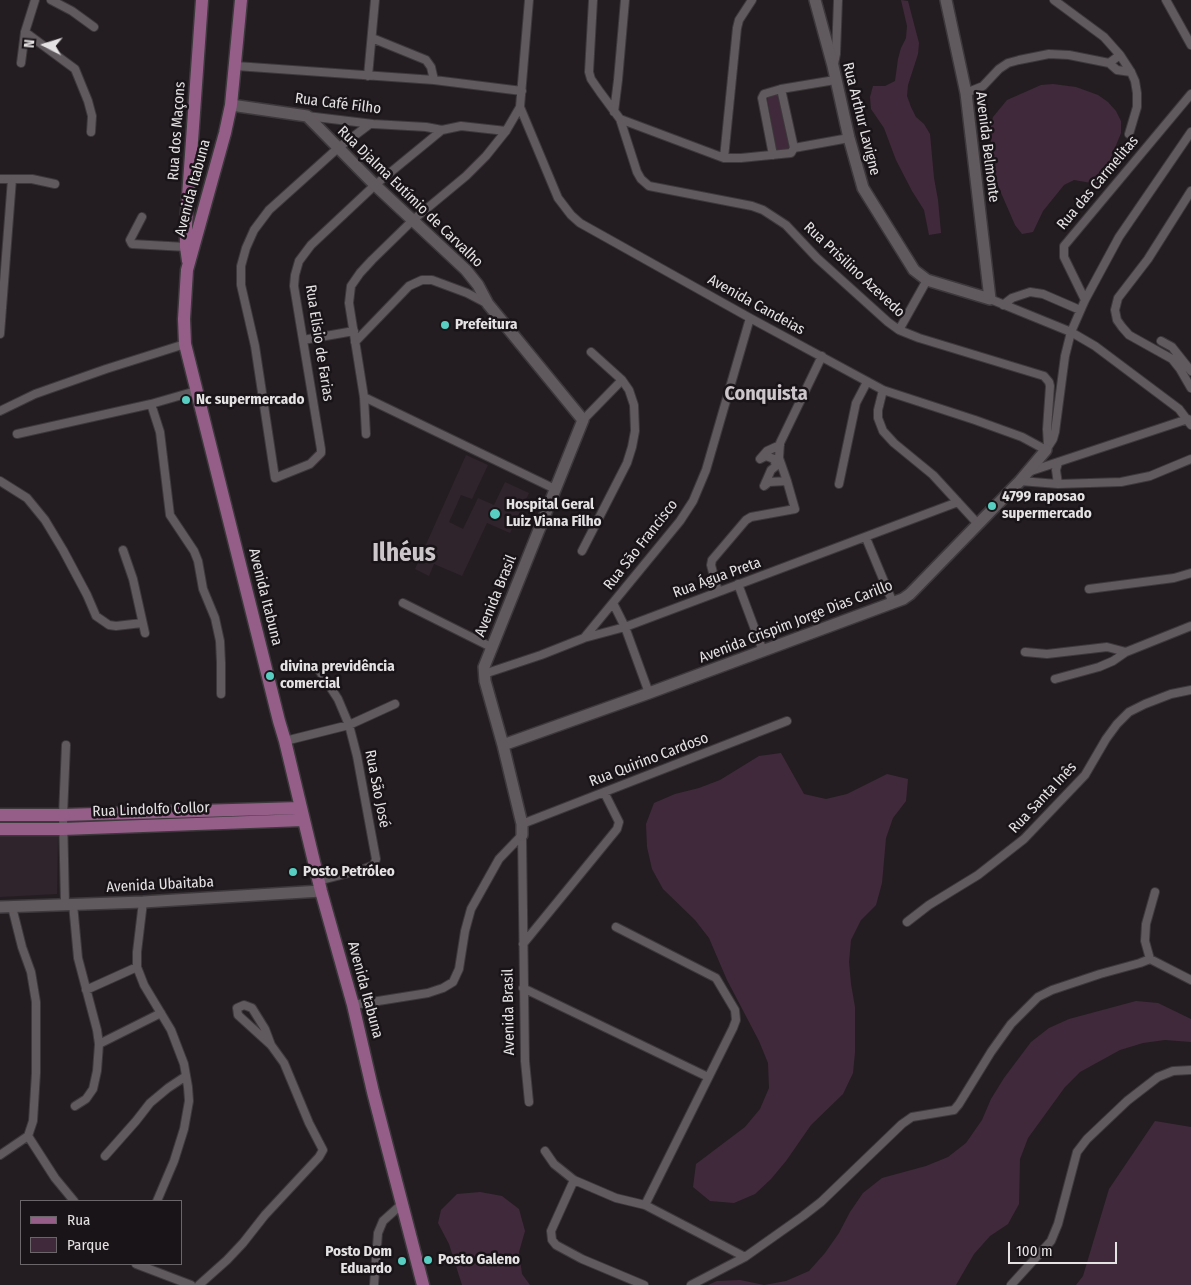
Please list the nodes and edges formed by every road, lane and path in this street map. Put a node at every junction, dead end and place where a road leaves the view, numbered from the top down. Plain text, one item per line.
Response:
1 (35, 0) edge
2 (51, 0) edge
3 (202, 0) edge
4 (241, 0) edge
5 (375, 0) edge
6 (529, 0) edge
7 (593, 0) edge
8 (625, 0) edge
9 (752, 0) edge
10 (815, 0) edge
11 (838, 0) edge
12 (946, 0) edge
13 (1054, 0) edge
14 (1166, 0) edge
15 (94, 27) dead end
16 (25, 32) junction
17 (372, 38) junction
18 (1191, 45) edge
19 (1120, 54) junction
20 (21, 63) dead end
21 (1109, 63) junction
22 (236, 66) junction
23 (833, 66) junction
24 (1131, 72) junction
25 (368, 76) junction
26 (434, 80) junction
27 (835, 80) junction
28 (781, 89) junction
29 (522, 91) junction
30 (966, 93) junction
31 (1191, 94) edge
32 (230, 105) junction
33 (520, 107) junction
34 (614, 112) junction
35 (307, 116) junction
36 (620, 119) junction
37 (370, 124) junction
38 (442, 130) junction
39 (506, 131) junction
40 (91, 132) dead end
41 (1191, 132) edge
42 (1129, 134) dead end
43 (849, 138) junction
44 (338, 148) junction
45 (794, 148) junction
46 (773, 155) junction
47 (724, 158) junction
48 (0, 179) edge
49 (12, 179) junction
50 (55, 184) dead end
51 (375, 185) junction
52 (1191, 191) edge
53 (188, 206) junction
54 (204, 209) junction
55 (142, 217) dead end
56 (413, 220) junction
57 (186, 247) junction
58 (188, 264) junction
59 (927, 280) junction
60 (990, 299) junction
61 (1085, 300) junction
62 (488, 304) junction
63 (1003, 305) junction
64 (1080, 310) junction
65 (750, 318) junction
66 (899, 330) junction
67 (354, 331) junction
68 (1071, 332) junction
69 (0, 334) edge
70 (303, 340) junction
71 (1161, 341) dead end
72 (355, 342) junction
73 (185, 344) junction
74 (591, 352) dead end
75 (822, 356) junction
76 (1191, 371) edge
77 (622, 380) junction
78 (867, 382) junction
79 (1191, 388) edge
80 (883, 390) junction
81 (196, 391) junction
82 (364, 397) junction
83 (151, 404) junction
84 (0, 412) edge
85 (583, 420) junction
86 (1189, 422) edge
87 (17, 434) dead end
88 (366, 434) dead end
89 (780, 445) junction
90 (1047, 448) junction
91 (1191, 459) edge
92 (1058, 463) junction
93 (1024, 476) junction
94 (0, 481) edge
95 (787, 481) junction
96 (839, 484) dead end
97 (1058, 484) junction
98 (555, 489) junction
99 (958, 502) junction
100 (978, 524) junction
101 (866, 538) junction
102 (123, 550) dead end
103 (582, 551) dead end
104 (1191, 573) edge
105 (738, 584) junction
106 (1089, 589) dead end
107 (718, 592) junction
108 (403, 603) dead end
109 (613, 603) junction
110 (893, 603) junction
111 (142, 623) junction
112 (1191, 626) edge
113 (625, 627) junction
114 (145, 633) dead end
115 (584, 638) junction
116 (491, 647) junction
117 (763, 651) junction
118 (1025, 652) dead end
119 (1126, 652) junction
120 (318, 667) dead end
121 (484, 674) junction
122 (1055, 679) dead end
123 (1191, 690) edge
124 (649, 693) junction
125 (221, 694) dead end
126 (395, 704) dead end
127 (787, 721) dead end
128 (349, 725) junction
129 (285, 741) junction
130 (66, 745) dead end
131 (503, 745) junction
132 (604, 792) junction
133 (1, 814) edge
134 (302, 814) junction
135 (64, 815) junction
136 (0, 829) edge
137 (63, 829) junction
138 (522, 830) junction
139 (320, 886) junction
140 (1155, 892) dead end
141 (143, 902) junction
142 (69, 904) junction
143 (0, 907) edge
144 (12, 907) junction
145 (907, 922) dead end
146 (616, 927) dead end
147 (523, 944) junction
148 (1150, 959) junction
149 (138, 967) junction
150 (1191, 980) edge
151 (523, 988) junction
152 (86, 990) junction
153 (353, 1006) junction
154 (161, 1013) junction
155 (99, 1044) junction
156 (271, 1045) junction
157 (1191, 1070) edge
158 (186, 1076) junction
159 (708, 1076) junction
160 (529, 1102) dead end
161 (75, 1106) dead end
162 (28, 1136) junction
163 (545, 1151) dead end
164 (0, 1154) edge
165 (105, 1156) dead end
166 (574, 1180) junction
167 (73, 1200) edge
168 (157, 1200) edge
169 (403, 1203) junction
170 (645, 1205) junction
171 (745, 1257) junction
172 (139, 1265) edge
173 (191, 1285) edge
174 (199, 1285) edge
175 (374, 1285) edge
176 (423, 1285) edge
177 (644, 1285) edge
178 (691, 1285) edge
179 (1011, 1285) edge

1 - 16 street
2 - 15 street
3 - 53 main road, Rua dos Maçons
4 - 22 main road, Avenida Itabuna
5 - 17 street
6 - 29 street
7 - 34 street
8 - 34 street
9 - 47 street
10 - 23 street, Rua Arthur Lavigne
11 - 23 street
12 - 30 street, Avenida Belmonte
13 - 19 street
14 - 18 street
16 - 20 street
16 - 40 street
17 - 25 street
17 - 26 street
19 - 21 street
19 - 24 street
21 - 24 street
21 - 30 street
22 - 25 street
22 - 32 main road, Avenida Itabuna
23 - 27 street, Rua Arthur Lavigne
24 - 42 street
25 - 26 street
26 - 29 street
27 - 28 street
27 - 43 street, Rua Arthur Lavigne
28 - 45 street
28 - 46 street
29 - 33 street
30 - 60 street, Avenida Belmonte
31 - 61 street, Rua das Carmelitas
32 - 35 street, Rua Café Filho
32 - 54 main road, Avenida Itabuna
33 - 39 street
33 - 65 street, Avenida Candeias
34 - 36 street
35 - 37 street, Rua Café Filho
35 - 44 street, Rua Djalma Eutímio de Carvalho
36 - 47 street
36 - 66 street, Rua Prisilino Azevedo
37 - 38 street, Rua Café Filho
37 - 44 street
38 - 39 street, Rua Café Filho
38 - 51 street, Rua Elisio de Farias
39 - 56 street
41 - 61 street, Avenida Crispim Jorge Dias Carillo
43 - 45 street
43 - 59 street, Rua Arthur Lavigne
44 - 51 street, Rua Djalma Eutímio de Carvalho
44 - 70 street, Rua Elisio de Farias
45 - 46 street
46 - 47 street
48 - 49 street
49 - 50 street
49 - 69 street
51 - 56 street, Rua Djalma Eutímio de Carvalho
51 - 70 street, Rua Elisio de Farias
52 - 79 street
53 - 54 main road
53 - 57 main road, Rua dos Maçons
54 - 58 main road, Avenida Itabuna
55 - 57 street
56 - 62 street, Rua Djalma Eutímio de Carvalho
56 - 67 street
57 - 58 main road, Rua dos Maçons
58 - 73 main road, Avenida Itabuna
59 - 60 street, Rua Arthur Lavigne
59 - 66 street
60 - 63 street
61 - 64 street, Avenida Crispim Jorge Dias Carillo
62 - 72 street
62 - 85 street
63 - 64 street
63 - 68 street
64 - 68 street, Avenida Crispim Jorge Dias Carillo
65 - 75 street, Avenida Candeias
65 - 109 street, Rua São Francisco
66 - 90 street, Rua Prisilino Azevedo
67 - 70 street
67 - 72 street
68 - 86 street
68 - 90 street, Avenida Crispim Jorge Dias Carillo
71 - 76 street
72 - 82 street
73 - 81 main road, Avenida Itabuna
73 - 84 street
74 - 77 street
75 - 78 street, Avenida Candeias
75 - 89 street
77 - 85 street
77 - 103 street
78 - 80 street, Avenida Candeias
78 - 96 street
80 - 90 street, Avenida Candeias
80 - 99 street
81 - 83 street
81 - 129 main road, Avenida Itabuna
82 - 88 street
82 - 98 street
83 - 87 street
83 - 125 street
85 - 98 street, Avenida Brasil
86 - 92 street
89 - 95 street
89 - 95 street
90 - 93 street, Avenida Crispim Jorge Dias Carillo
91 - 97 street
92 - 93 street
92 - 97 street
93 - 97 street
93 - 100 street, Avenida Crispim Jorge Dias Carillo
94 - 111 street
95 - 107 street
98 - 116 street, Avenida Brasil
99 - 100 street
99 - 101 street, Rua Água Preta
100 - 110 street, Avenida Crispim Jorge Dias Carillo
101 - 105 street, Rua Água Preta
101 - 110 street
102 - 111 street
104 - 106 street
105 - 107 street, Rua Água Preta
105 - 117 street
107 - 113 street, Rua Água Preta
108 - 116 street
109 - 113 street
109 - 115 street, Rua São Francisco
110 - 117 street, Avenida Crispim Jorge Dias Carillo
111 - 114 street
112 - 119 street
113 - 115 street, Rua Água Preta
113 - 124 street
115 - 121 street, Rua Água Preta
116 - 121 street, Avenida Brasil
117 - 124 street, Avenida Crispim Jorge Dias Carillo
118 - 119 street
119 - 122 street
120 - 128 street, Rua São José
121 - 131 street, Avenida Brasil
123 - 145 street, Rua Santa Inês
124 - 131 street, Avenida Crispim Jorge Dias Carillo
126 - 128 street
127 - 132 street, Rua Quirino Cardoso
128 - 129 street
128 - 139 street, Rua São José
129 - 134 main road, Avenida Itabuna
130 - 135 street
131 - 138 street, Avenida Brasil
132 - 138 street, Rua Quirino Cardoso
132 - 147 street
133 - 135 main road, Rua Lindolfo Collor
134 - 135 main road, Rua Lindolfo Collor
134 - 137 main road, Rua Lindolfo Collor
134 - 139 main road, Avenida Itabuna
135 - 137 street
136 - 137 main road, Rua Lindolfo Collor
137 - 142 street
138 - 147 street, Avenida Brasil
138 - 153 street
139 - 141 street, Avenida Ubaitaba
139 - 153 main road, Avenida Itabuna
140 - 148 street
141 - 142 street, Avenida Ubaitaba
141 - 149 street
142 - 144 street, Avenida Ubaitaba
142 - 152 street
143 - 144 street, Avenida Ubaitaba
144 - 162 street
146 - 159 street
147 - 151 street, Avenida Brasil
148 - 150 street
148 - 171 street
149 - 152 street
149 - 154 street
151 - 159 street
151 - 160 street, Avenida Brasil
152 - 155 street
153 - 169 main road, Avenida Itabuna
154 - 155 street
154 - 158 street
155 - 161 street
156 - 156 street
156 - 174 street
157 - 179 street
158 - 165 street
158 - 168 street
159 - 170 street
162 - 164 street
162 - 167 street
163 - 166 street
166 - 170 street
166 - 177 street
169 - 175 street
169 - 176 main road, Avenida Itabuna
170 - 171 street
171 - 178 street
172 - 173 street

